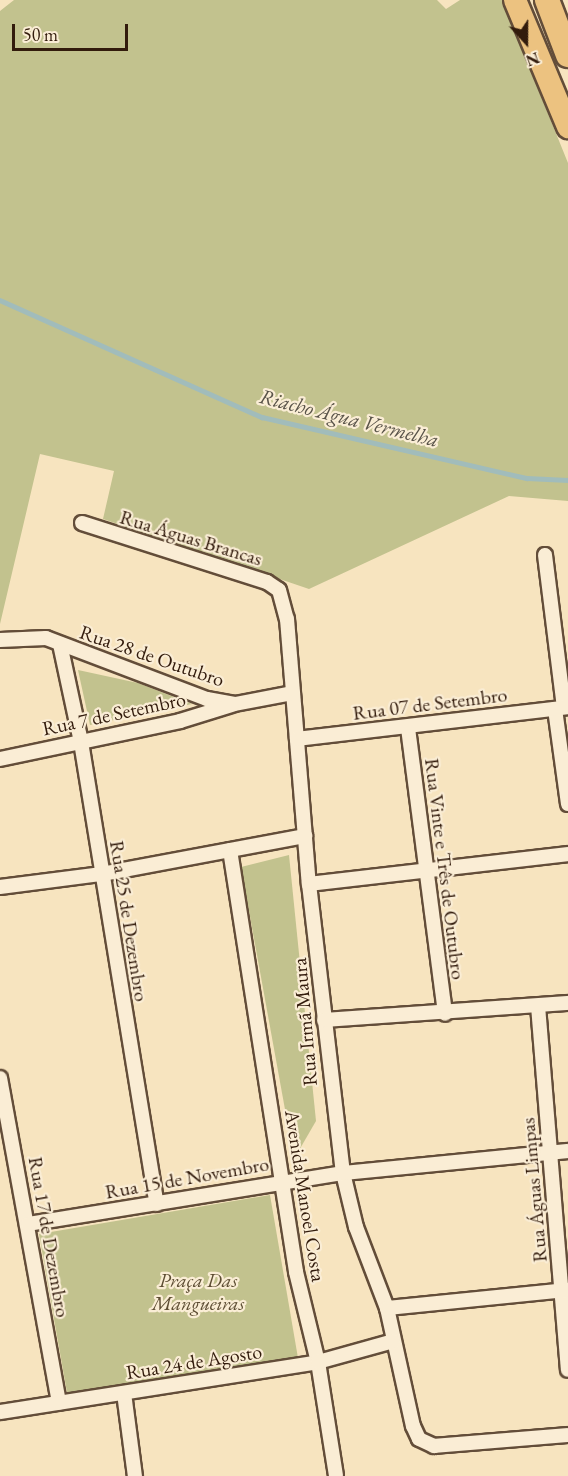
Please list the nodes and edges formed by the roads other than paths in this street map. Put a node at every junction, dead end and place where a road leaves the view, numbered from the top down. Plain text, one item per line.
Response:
1 (515, 0) edge
2 (547, 0) edge
3 (568, 55) edge
4 (568, 127) edge
5 (82, 523) dead end
6 (545, 555) dead end
7 (282, 597) joint
8 (0, 640) edge
9 (60, 644) junction
10 (292, 693) junction
11 (235, 704) junction
12 (562, 708) edge
13 (408, 728) junction
14 (297, 739) junction
15 (81, 742) junction
16 (0, 759) edge
17 (568, 804) edge
18 (305, 836) junction
19 (230, 850) junction
20 (568, 854) edge
21 (102, 874) junction
22 (424, 874) junction
23 (309, 884) junction
24 (0, 887) edge
25 (568, 1003) edge
26 (538, 1006) junction
27 (445, 1014) junction
28 (324, 1020) junction
29 (0, 1078) edge
30 (568, 1151) edge
31 (550, 1153) junction
32 (343, 1173) junction
33 (283, 1182) junction
34 (157, 1204) junction
35 (28, 1224) junction
36 (566, 1290) edge
37 (387, 1308) junction
38 (393, 1341) junction
39 (318, 1362) junction
40 (568, 1370) edge
41 (123, 1393) junction
42 (59, 1403) junction
43 (0, 1412) edge
44 (568, 1435) edge
45 (135, 1476) edge
46 (336, 1476) edge

1 - 4 main road
2 - 3 highway
5 - 7 street, Rua Águas Brancas
6 - 12 street
7 - 10 street, Rua Irmã Maura
8 - 9 street, Rua 28 de Outubro
9 - 11 street, Rua 28 de Outubro
9 - 15 street, Rua 25 de Dezembro
10 - 11 street, Rua 28 de Outubro
10 - 14 street, Rua Irmã Maura
11 - 15 street, Rua 7 de Setembro
12 - 13 street, Rua 07 de Setembro
12 - 17 street
13 - 14 street, Rua 07 de Setembro
13 - 22 street, Rua Vinte e Três de Outubro
14 - 18 street, Rua Irmã Maura
15 - 16 street, Rua 7 de Setembro
15 - 21 street, Rua 25 de Dezembro
18 - 19 street
18 - 23 street, Rua Irmã Maura
19 - 21 street
19 - 33 street, Avenida Manoel Costa
20 - 22 street
21 - 24 street
21 - 34 street, Rua 25 de Dezembro
22 - 23 street
22 - 27 street, Rua Vinte e Três de Outubro
23 - 28 street, Rua Irmã Maura
25 - 26 street
26 - 27 street
26 - 31 street, Rua Águas Limpas
27 - 28 street
28 - 32 street, Rua Irmã Maura
29 - 35 street, Rua 17 de Dezembro
30 - 31 street, Rua 15 de Novembro
31 - 32 street, Rua 15 de Novembro
31 - 36 street, Rua Águas Limpas
32 - 33 street, Rua 15 de Novembro
32 - 37 street, Rua Irmã Maura
33 - 34 street, Rua 15 de Novembro
33 - 39 street, Avenida Manoel Costa
34 - 35 street, Rua 15 de Novembro
35 - 42 street, Rua 17 de Dezembro
36 - 37 street
36 - 40 street, Rua Águas Limpas
37 - 38 street, Rua Irmã Maura
38 - 39 street, Rua 24 de Agosto
38 - 44 street, Rua Irmã Maura
39 - 41 street, Rua 24 de Agosto
39 - 46 street, Avenida Manoel Costa
41 - 42 street, Rua 24 de Agosto
41 - 45 street
42 - 43 street, Rua 24 de Agosto

